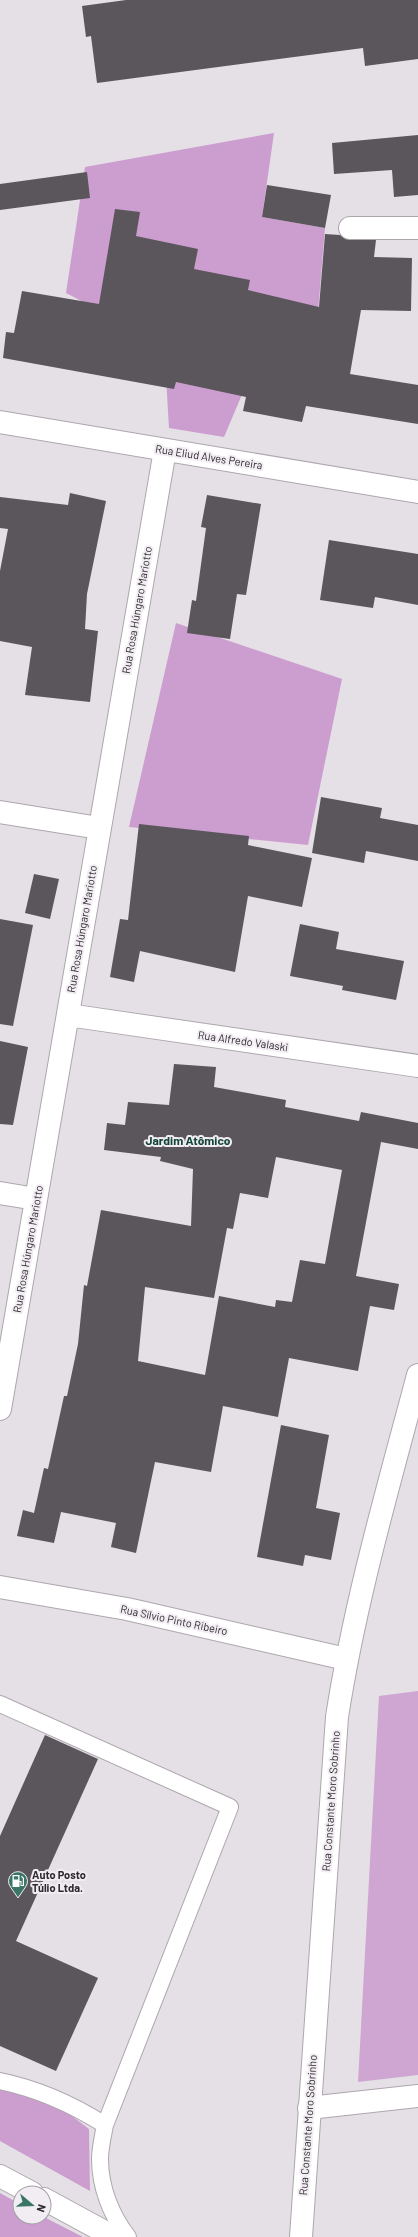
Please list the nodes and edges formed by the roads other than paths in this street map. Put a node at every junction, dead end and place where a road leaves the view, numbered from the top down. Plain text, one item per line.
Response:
1 (350, 228) dead end
2 (418, 228) edge
3 (0, 422) edge
4 (165, 450) junction
5 (418, 492) edge
6 (0, 812) edge
7 (99, 828) junction
8 (68, 1015) junction
9 (418, 1066) edge
10 (0, 1193) edge
11 (36, 1199) junction
12 (418, 1375) edge
13 (0, 1409) edge
14 (0, 1587) edge
15 (346, 1659) junction
16 (0, 1704) edge
17 (0, 2081) edge
18 (418, 2096) edge
19 (310, 2108) junction
20 (105, 2125) junction
21 (0, 2176) edge
22 (17, 2185) edge
23 (52, 2203) edge
24 (114, 2237) edge
25 (128, 2237) edge
26 (301, 2237) edge

1 - 2 street
3 - 4 street, Rua Eliud Alves Pereira
4 - 5 street, Rua Eliud Alves Pereira
4 - 7 street, Rua Rosa Húngaro Mariotto
6 - 7 street
7 - 8 street, Rua Rosa Húngaro Mariotto
8 - 9 street, Rua Alfredo Valaski
8 - 11 street, Rua Rosa Húngaro Mariotto
10 - 11 street
11 - 13 street, Rua Rosa Húngaro Mariotto
12 - 15 street, Rua Constante Moro Sobrinho
14 - 15 street, Rua Sílvio Pinto Ribeiro
15 - 19 street, Rua Constante Moro Sobrinho
16 - 20 lane
17 - 20 lane
18 - 19 street
19 - 26 street, Rua Constante Moro Sobrinho
20 - 25 lane
21 - 22 street
23 - 24 street

